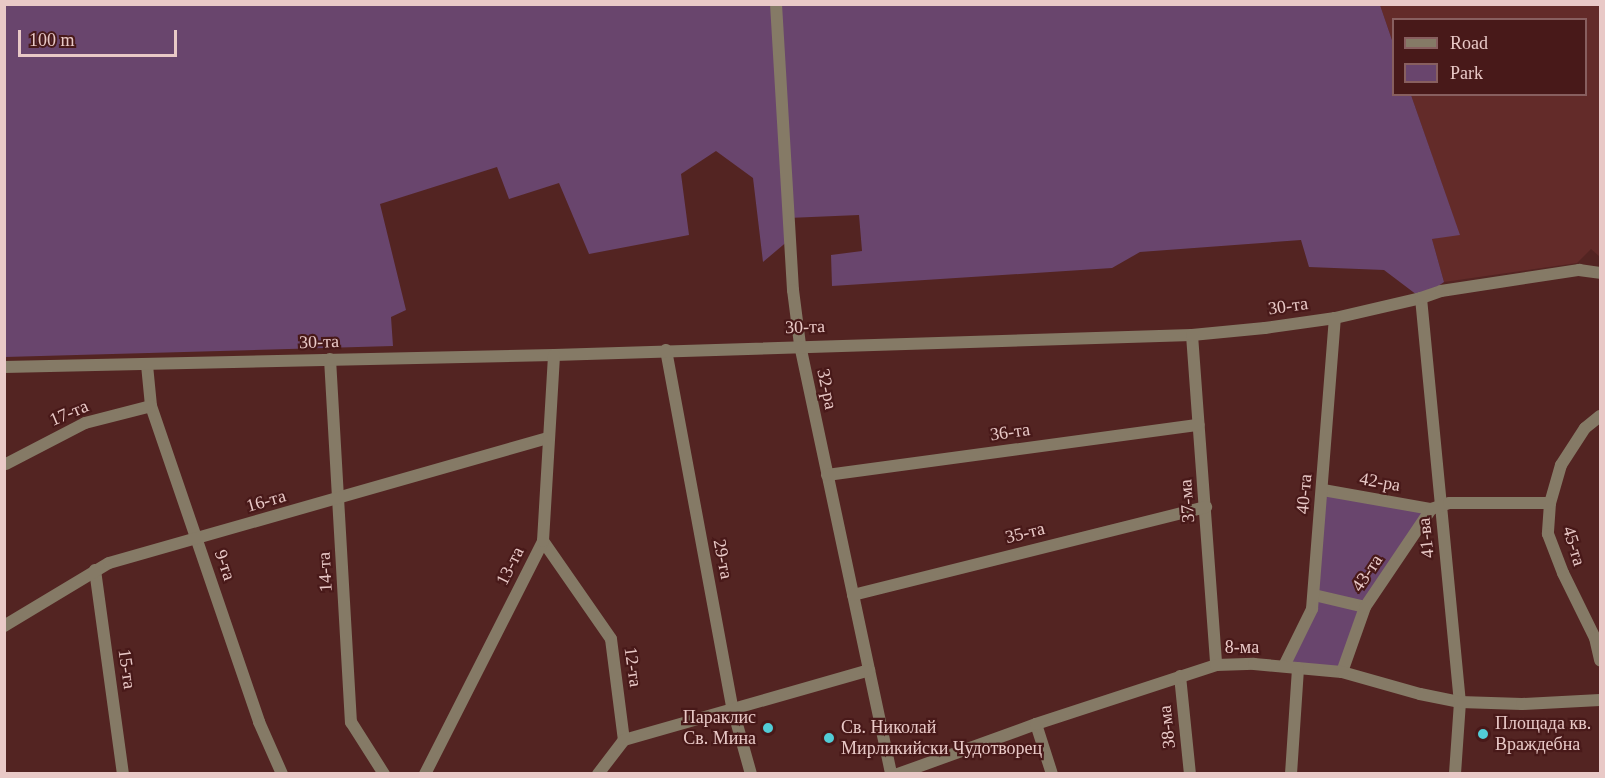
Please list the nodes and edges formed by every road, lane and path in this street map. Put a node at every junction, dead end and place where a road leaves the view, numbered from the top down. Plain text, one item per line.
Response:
1 (776, 4) edge
2 (1600, 273) edge
3 (1422, 298) junction
4 (1335, 318) junction
5 (1192, 334) junction
6 (800, 345) junction
7 (666, 350) junction
8 (555, 355) junction
9 (330, 359) junction
10 (147, 365) junction
11 (4, 367) edge
12 (151, 406) junction
13 (1600, 416) edge
14 (1199, 425) junction
15 (549, 438) junction
16 (6, 464) dead end
17 (826, 475) junction
18 (1323, 490) junction
19 (339, 499) junction
20 (1550, 503) junction
21 (1206, 507) junction
22 (1436, 507) junction
23 (197, 539) junction
24 (543, 541) junction
25 (95, 570) junction
26 (853, 595) junction
27 (1314, 595) junction
28 (1365, 608) junction
29 (4, 626) edge
30 (1600, 660) edge
31 (1216, 665) junction
32 (1284, 666) junction
33 (1298, 668) junction
34 (869, 670) junction
35 (1342, 672) junction
36 (1180, 676) junction
37 (1600, 700) edge
38 (1460, 702) junction
39 (733, 710) junction
40 (1036, 724) junction
41 (624, 740) junction
42 (123, 774) edge
43 (282, 774) edge
44 (384, 774) edge
45 (424, 774) edge
46 (598, 774) edge
47 (751, 774) edge
48 (891, 774) edge
49 (898, 774) edge
50 (1053, 774) edge
51 (1190, 774) edge
52 (1291, 774) edge
53 (1455, 774) edge

1 - 6 street, 32-ра
2 - 3 street, 30-та
3 - 4 street, 30-та
3 - 22 street, 41-ва
4 - 5 street, 30-та
4 - 18 street, 40-та
5 - 6 street, 30-та
5 - 14 street, 37-ма
6 - 7 street, 30-та
6 - 17 street, 32-ра
7 - 8 street, 30-та
7 - 39 street, 29-та
8 - 9 street, 30-та
8 - 15 street, 13-та
9 - 10 street, 30-та
9 - 19 street, 14-та
10 - 11 street, 30-та
10 - 12 street, 9-та
12 - 16 street, 17-та
12 - 23 street, 9-та
13 - 20 street, 45-та
14 - 17 street, 36-та
14 - 21 street, 37-ма
15 - 19 street, 16-та
15 - 24 street, 13-та
17 - 26 street, 32-ра
18 - 22 street, 42-ра
18 - 27 street, 40-та
19 - 23 street, 16-та
19 - 44 street, 14-та
20 - 22 street, 42-ра
20 - 30 street, 45-та
21 - 26 street, 35-та
21 - 31 street, 37-ма
22 - 28 street, 43-та
22 - 38 street, 41-ва
23 - 25 street, 16-та
23 - 43 street, 9-та
24 - 41 street, 12-та
24 - 45 street, 13-та
25 - 29 street, 16-та
25 - 42 street, 15-та
26 - 34 street, 32-ра
27 - 28 street
27 - 32 street, 40-та
28 - 35 street, 43-та
31 - 32 street, 8-ма
31 - 36 street, 8-ма
32 - 33 street, 8-ма
33 - 35 street, 8-ма
33 - 52 street
34 - 39 street
34 - 48 street, 32-ра
35 - 38 street, 8-ма
36 - 40 street, 8-ма
36 - 51 street, 38-ма
37 - 38 street, 8-ма
38 - 53 street, 41-ва
39 - 41 street
39 - 47 street, 29-та
40 - 49 street, 8-ма
40 - 50 street
41 - 46 street

